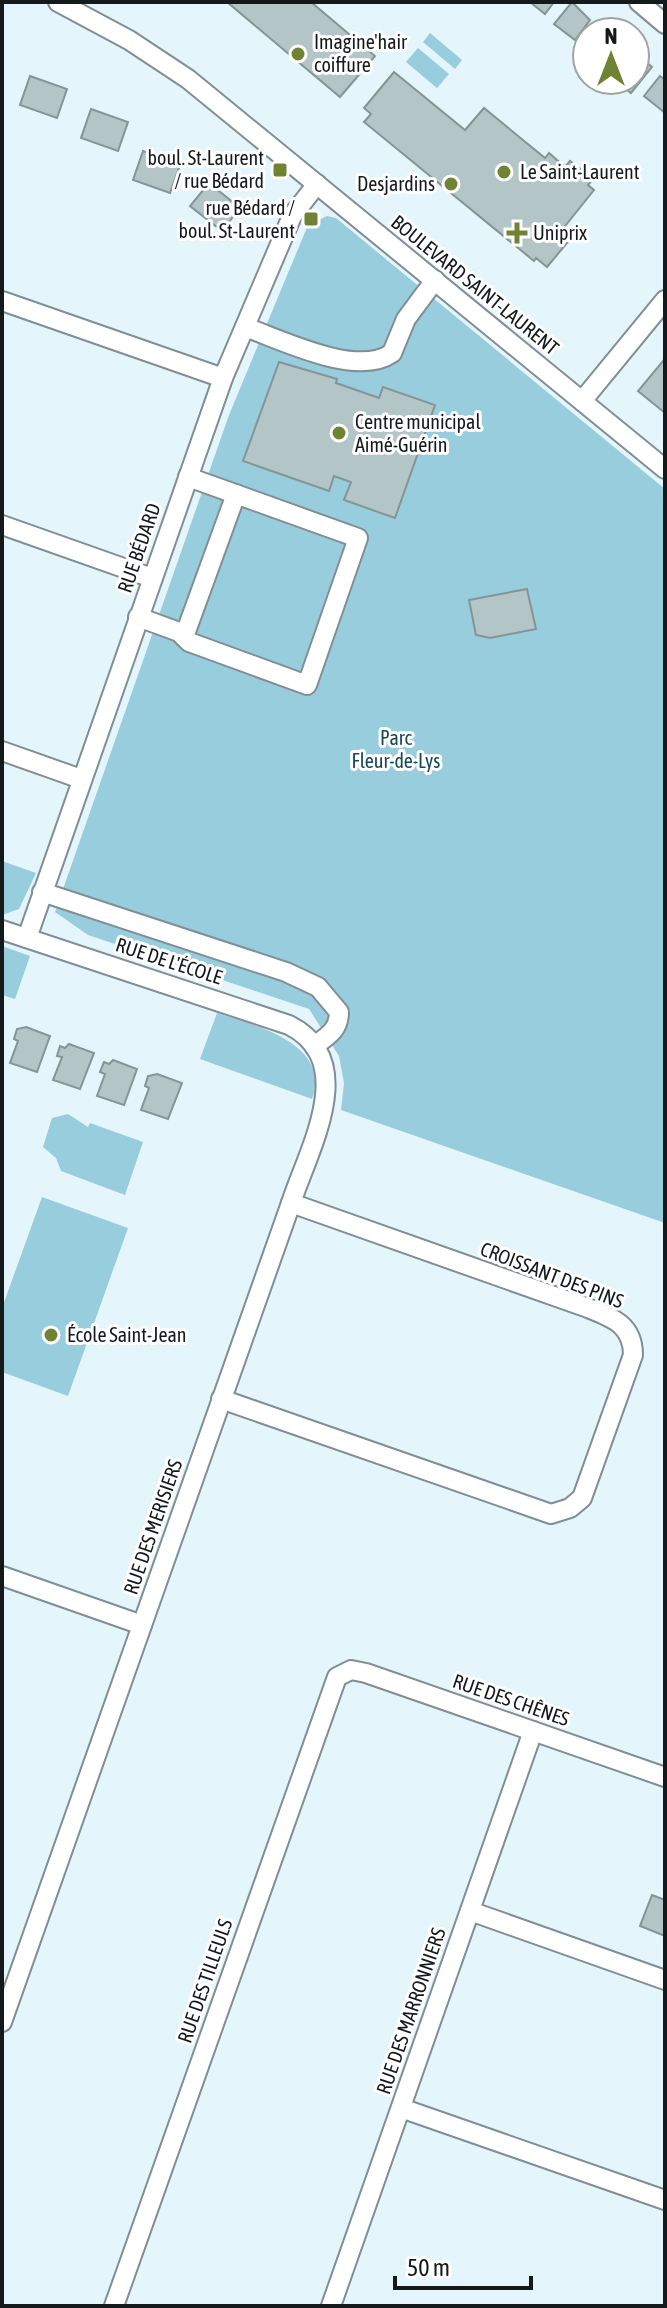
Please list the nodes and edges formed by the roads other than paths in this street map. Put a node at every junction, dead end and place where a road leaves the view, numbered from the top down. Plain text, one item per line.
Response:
1 (58, 2) edge
2 (639, 2) edge
3 (665, 24) edge
4 (317, 184) junction
5 (435, 280) junction
6 (665, 300) edge
7 (2, 301) edge
8 (245, 327) junction
9 (223, 378) junction
10 (582, 401) junction
11 (665, 469) edge
12 (188, 477) junction
13 (236, 494) junction
14 (2, 525) edge
15 (152, 578) junction
16 (138, 617) junction
17 (184, 637) junction
18 (2, 751) edge
19 (81, 779) junction
20 (42, 892) junction
21 (2, 930) edge
22 (27, 938) junction
23 (314, 1046) junction
24 (291, 1203) junction
25 (221, 1399) junction
26 (2, 1576) edge
27 (142, 1625) junction
28 (343, 1673) joint
29 (533, 1731) junction
30 (665, 1777) edge
31 (470, 1911) junction
32 (665, 1980) edge
33 (2, 2022) edge
34 (401, 2108) junction
35 (665, 2200) edge
36 (334, 2305) edge
37 (114, 2306) edge

1 - 4 street, BOULEVARD SAINT-LAURENT
2 - 3 street
4 - 5 street, BOULEVARD SAINT-LAURENT
4 - 8 street, RUE BÉDARD
5 - 8 street
5 - 10 street, BOULEVARD SAINT-LAURENT
6 - 10 street
7 - 9 street
8 - 9 street, RUE BÉDARD
9 - 12 street, RUE BÉDARD
10 - 11 street, BOULEVARD SAINT-LAURENT
12 - 13 street
12 - 15 street, RUE BÉDARD
13 - 17 street
13 - 17 street
14 - 15 street
15 - 16 street, RUE BÉDARD
16 - 17 street
16 - 19 street, RUE BÉDARD
18 - 19 street
19 - 20 street, RUE BÉDARD
20 - 22 street, RUE BÉDARD
20 - 23 street
21 - 22 street, RUE DE L'ÉCOLE
22 - 23 street, RUE DE L'ÉCOLE
23 - 24 street, RUE DES MERISIERS
24 - 25 street, RUE DES MERISIERS
24 - 25 street, CROISSANT DES PINS
25 - 27 street, RUE DES MERISIERS
26 - 27 street
27 - 33 street, RUE DES MERISIERS
28 - 29 street, RUE DES CHÊNES
28 - 37 street, RUE DES TILLEULS
29 - 30 street, RUE DES CHÊNES
29 - 31 street, RUE DES MARRONNIERS
31 - 32 street
31 - 34 street, RUE DES MARRONNIERS
34 - 35 street
34 - 36 street, RUE DES MARRONNIERS

